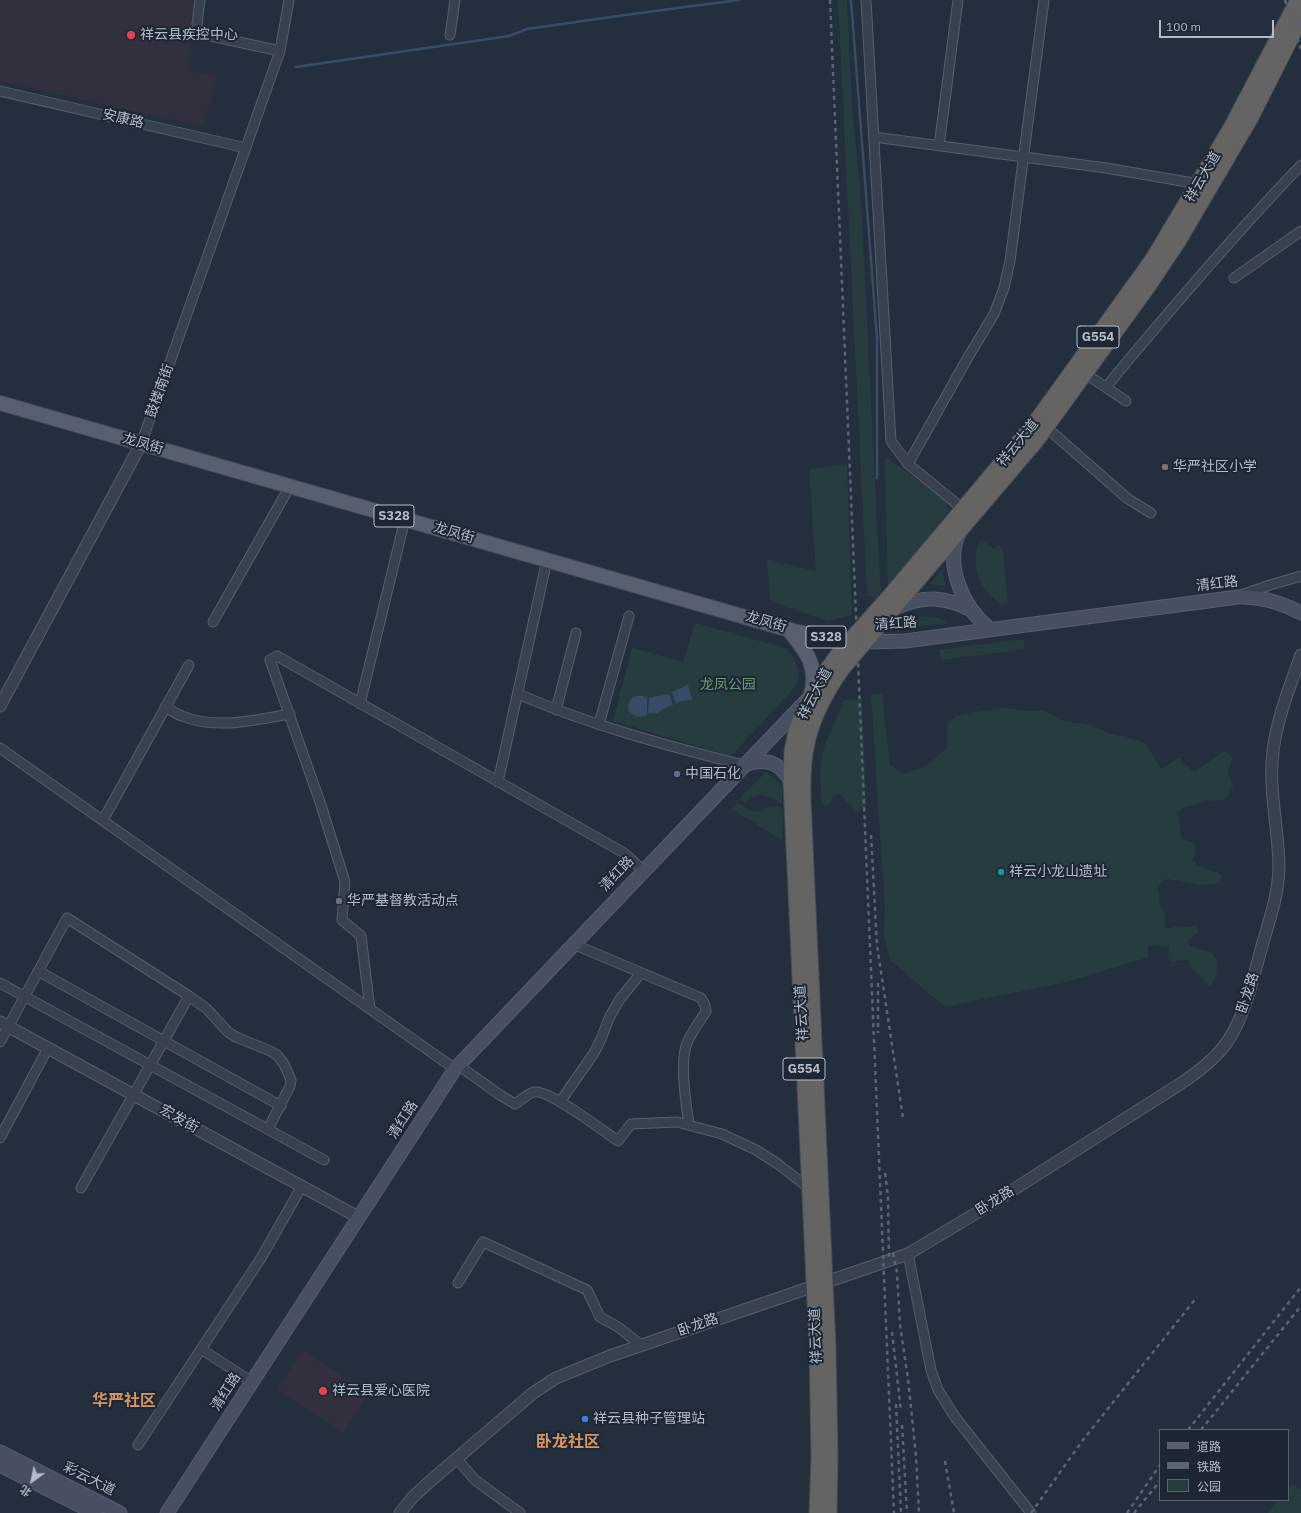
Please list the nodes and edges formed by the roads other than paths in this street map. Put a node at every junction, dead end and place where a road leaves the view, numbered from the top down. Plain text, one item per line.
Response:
1 (200, 0) edge
2 (288, 0) edge
3 (455, 0) edge
4 (866, 0) edge
5 (958, 0) edge
6 (1044, 0) edge
7 (1298, 0) edge
8 (1301, 18) edge
9 (450, 35) dead end
10 (280, 51) junction
11 (0, 91) edge
12 (874, 137) junction
13 (939, 146) junction
14 (246, 148) junction
15 (1023, 157) junction
16 (1301, 165) edge
17 (1204, 187) junction
18 (1301, 231) edge
19 (1234, 278) dead end
20 (1086, 374) junction
21 (1106, 387) junction
22 (1126, 401) dead end
23 (0, 403) edge
24 (1046, 428) junction
25 (141, 444) junction
26 (908, 464) junction
27 (290, 486) junction
28 (963, 510) junction
29 (1151, 513) dead end
30 (405, 519) junction
31 (960, 531) junction
32 (547, 560) junction
33 (1301, 576) edge
34 (1238, 597) junction
35 (895, 608) junction
36 (974, 612) junction
37 (1301, 614) edge
38 (628, 616) dead end
39 (213, 622) dead end
40 (788, 629) junction
41 (990, 629) junction
42 (576, 634) dead end
43 (856, 642) junction
44 (1301, 655) edge
45 (189, 665) dead end
46 (518, 694) junction
47 (810, 696) junction
48 (360, 704) junction
49 (0, 706) edge
50 (166, 707) junction
51 (556, 710) junction
52 (290, 714) junction
53 (599, 724) junction
54 (0, 748) edge
55 (744, 765) junction
56 (498, 782) junction
57 (791, 782) junction
58 (102, 820) junction
59 (643, 870) junction
60 (573, 944) junction
61 (38, 971) junction
62 (641, 973) junction
63 (0, 983) edge
64 (189, 996) junction
65 (25, 997) junction
66 (370, 1009) junction
67 (4, 1024) edge
68 (164, 1040) junction
69 (0, 1042) edge
70 (48, 1048) junction
71 (150, 1065) junction
72 (456, 1067) junction
73 (133, 1094) junction
74 (560, 1102) junction
75 (281, 1106) junction
76 (689, 1125) junction
77 (268, 1129) junction
78 (0, 1138) edge
79 (324, 1160) dead end
80 (302, 1186) junction
81 (81, 1188) dead end
82 (810, 1189) junction
83 (358, 1217) junction
84 (908, 1254) junction
85 (458, 1283) dead end
86 (820, 1284) junction
87 (641, 1345) junction
88 (201, 1349) junction
89 (252, 1382) junction
90 (138, 1445) dead end
91 (0, 1452) edge
92 (457, 1459) junction
93 (0, 1465) edge
94 (95, 1513) edge
95 (120, 1513) edge
96 (167, 1513) edge
97 (400, 1513) edge
98 (520, 1513) edge
99 (817, 1513) edge
100 (829, 1513) edge
101 (1031, 1513) edge

1 - 10 street
2 - 10 street, 鼓楼南街
3 - 9 street
4 - 12 street
5 - 13 street
6 - 15 street
7 - 17 highway, 祥云大道 / G554
8 - 17 highway, 祥云大道 / G554
10 - 14 street, 鼓楼南街
11 - 14 street, 安康路
12 - 13 street
12 - 26 street
13 - 15 street
14 - 25 street, 鼓楼南街
15 - 17 street
15 - 26 street
16 - 21 street
17 - 20 highway, 祥云大道 / G554
17 - 28 highway, 祥云大道 / G554
18 - 19 street
20 - 21 street
20 - 24 highway, 祥云大道 / G554
21 - 22 street
23 - 25 main road, 龙凤街 / S328
24 - 29 street
24 - 31 highway, 祥云大道 / G554
25 - 27 main road, 龙凤街 / S328
25 - 49 street, 鼓楼南街
26 - 28 street
27 - 30 main road, 龙凤街 / S328
27 - 39 street
28 - 43 highway, 祥云大道 / G554
30 - 32 main road, 龙凤街 / S328
30 - 48 street
31 - 35 highway, 祥云大道 / G554
31 - 36 main road
32 - 40 main road, 龙凤街 / S328
32 - 46 street
33 - 34 street
34 - 37 main road, 清红路
34 - 41 main road, 清红路
35 - 36 main road
35 - 43 highway, 祥云大道 / G554
36 - 41 main road
38 - 53 street
40 - 43 main road, 龙凤街 / S328
40 - 47 main road
41 - 43 main road, 清红路
42 - 51 street
43 - 47 highway, 祥云大道 / G554
43 - 86 highway, 祥云大道 / G554
44 - 84 street, 卧龙路
45 - 50 street
46 - 51 street
46 - 56 street
47 - 55 main road, 清红路
47 - 57 highway, 祥云大道 / G554
48 - 52 street
48 - 56 street
50 - 52 street
50 - 58 street
51 - 53 street
52 - 66 street
53 - 55 street
54 - 58 street
55 - 57 main road
55 - 59 main road, 清红路
56 - 59 street
57 - 82 highway, 祥云大道 / G554
58 - 66 street
59 - 60 main road, 清红路
60 - 62 street
60 - 72 main road, 清红路
61 - 64 street
61 - 65 street
61 - 68 street
62 - 74 street
62 - 76 street
63 - 65 street
64 - 68 street
64 - 75 street
65 - 67 street
65 - 71 street
66 - 72 street
67 - 69 street
67 - 70 street, 宏发街
68 - 71 street
68 - 75 street
70 - 73 street, 宏发街
70 - 78 street
71 - 73 street
71 - 77 street
72 - 74 street
72 - 83 main road, 清红路
73 - 80 street, 宏发街
73 - 81 street
74 - 76 street
75 - 77 street
76 - 82 street
77 - 79 street
80 - 83 street, 宏发街
80 - 88 street
82 - 86 highway, 祥云大道 / G554
83 - 89 main road, 清红路
84 - 86 street, 卧龙路
84 - 101 street
85 - 87 street
86 - 87 street, 卧龙路
86 - 99 highway, 祥云大道 / G554
86 - 100 highway, 祥云大道 / G554
87 - 92 street, 卧龙路
88 - 89 street
88 - 90 street
89 - 96 main road, 清红路
91 - 95 main road, 彩云大道
92 - 97 street, 卧龙路
92 - 98 street
93 - 94 main road, 彩云大道

